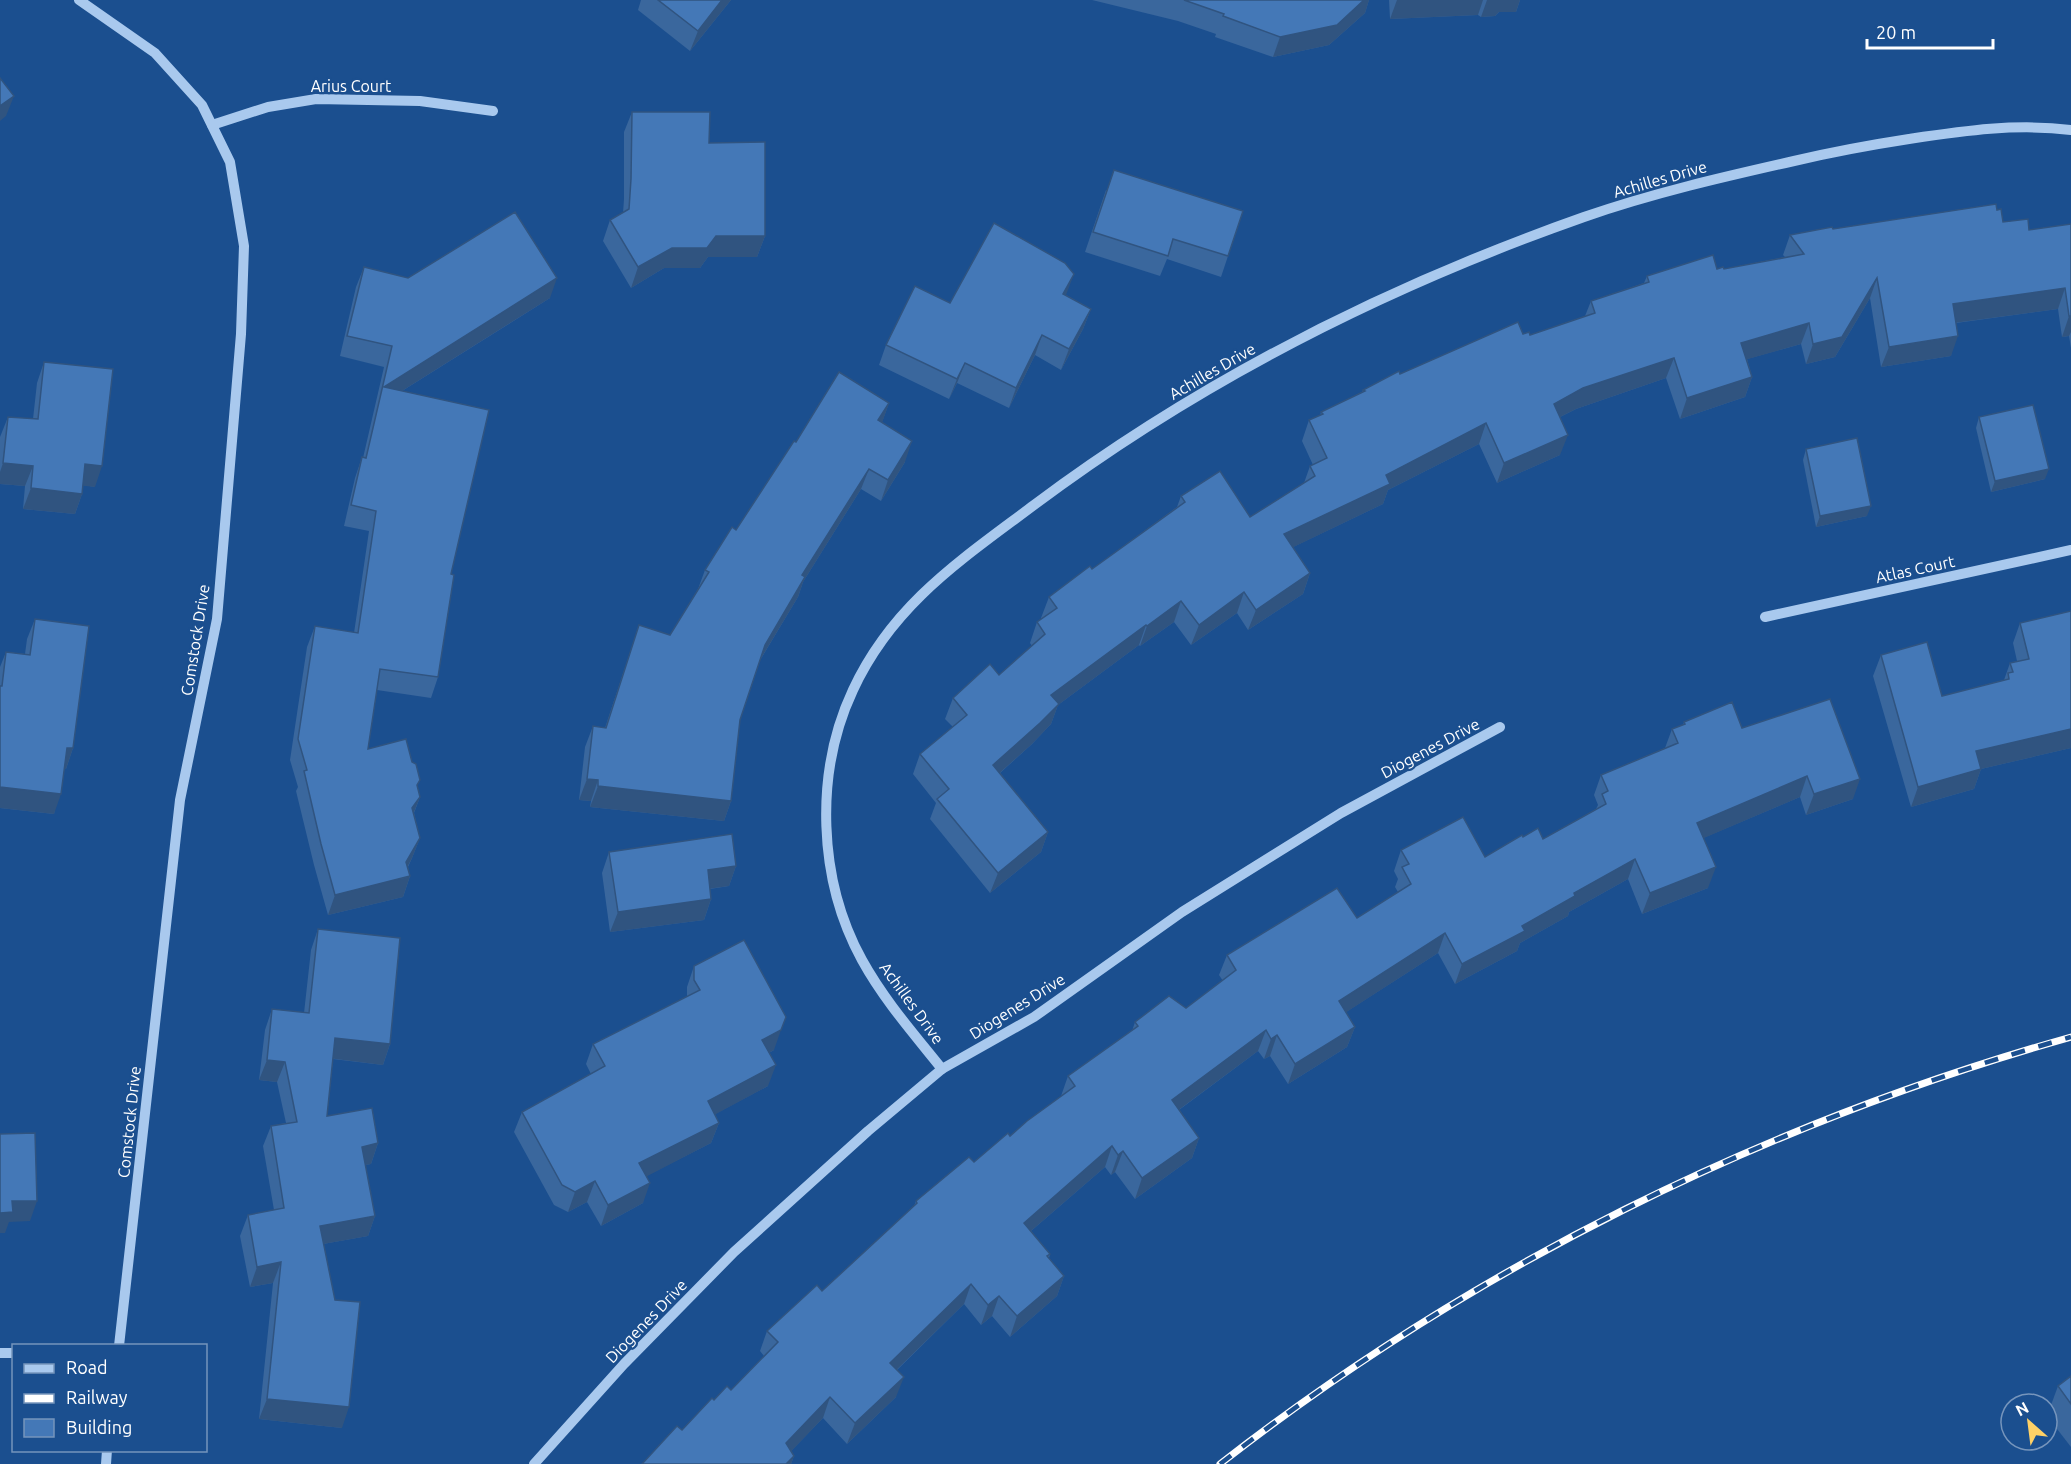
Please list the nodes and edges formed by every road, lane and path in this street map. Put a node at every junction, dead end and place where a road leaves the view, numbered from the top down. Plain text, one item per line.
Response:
1 (79, 0) edge
2 (493, 111) dead end
3 (212, 125) junction
4 (2071, 130) edge
5 (2071, 550) edge
6 (1765, 617) dead end
7 (1500, 727) dead end
8 (942, 1069) junction
9 (119, 1344) edge
10 (534, 1464) edge

1 - 3 street, Comstock Drive
2 - 3 street, Arius Court
3 - 9 street, Comstock Drive
4 - 8 street, Achilles Drive
5 - 6 street, Atlas Court
7 - 8 street, Diogenes Drive
8 - 10 street, Diogenes Drive

